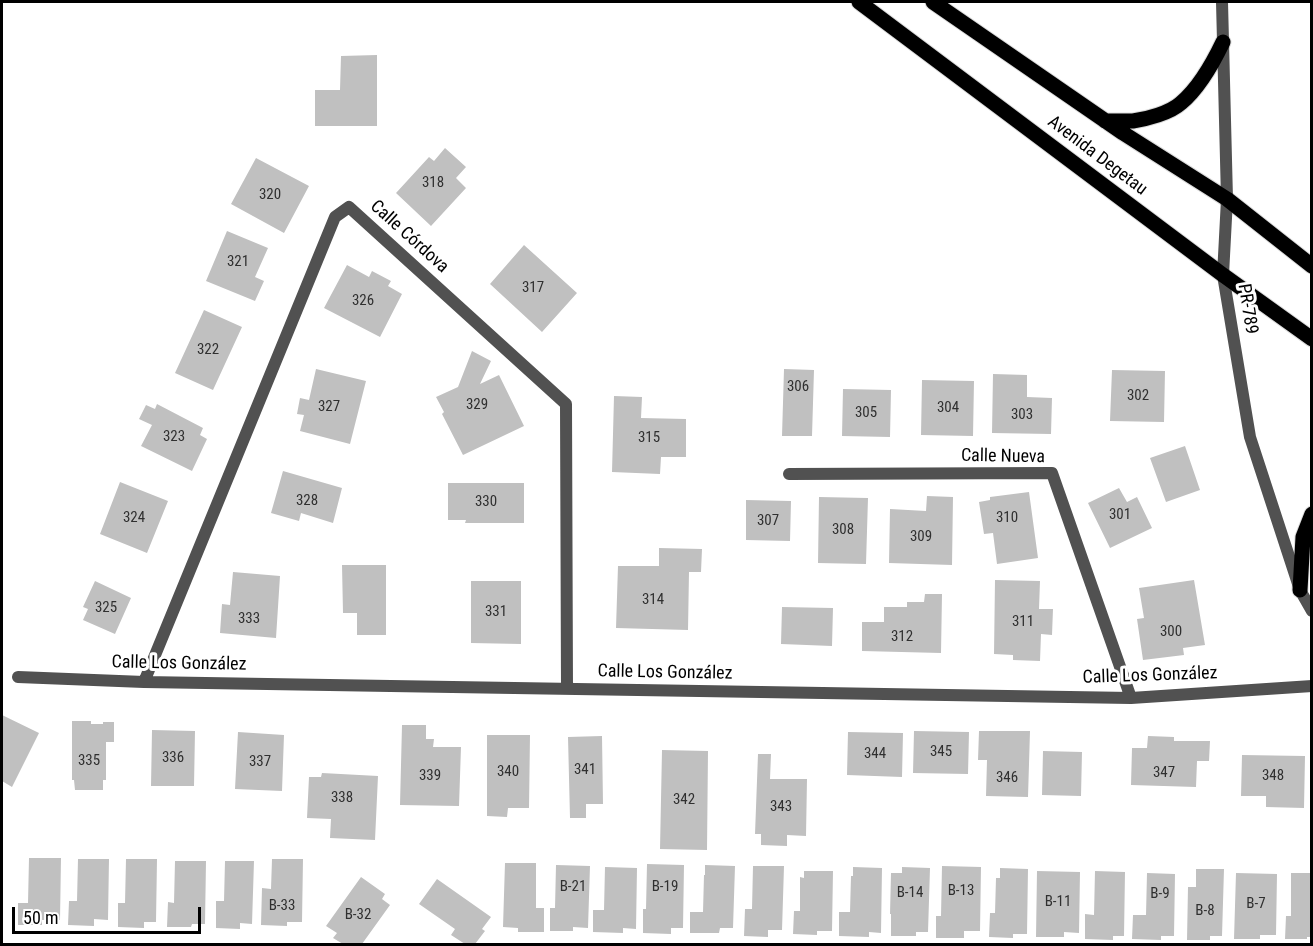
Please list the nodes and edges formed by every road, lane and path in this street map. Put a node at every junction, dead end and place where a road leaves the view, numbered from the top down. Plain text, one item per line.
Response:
1 (859, 2) edge
2 (933, 2) edge
3 (1222, 2) edge
4 (1223, 42) junction
5 (1105, 121) junction
6 (1227, 199) junction
7 (1311, 266) edge
8 (1223, 275) junction
9 (1311, 339) edge
10 (789, 474) dead end
11 (1311, 514) edge
12 (1300, 590) junction
13 (1311, 611) edge
14 (18, 677) dead end
15 (144, 682) junction
16 (1311, 686) edge
17 (567, 689) junction
18 (1131, 698) junction

1 - 8 main road, Avenida Degetau
2 - 5 main road, Avenida Degetau
3 - 4 street, PR-789 / PR-789
4 - 5 main road
4 - 6 street, PR-789 / PR-789
5 - 6 main road, Avenida Degetau
6 - 7 main road, Avenida Degetau
6 - 8 street, PR-789 / PR-789
8 - 9 main road, Avenida Degetau
8 - 12 street, PR-789 / PR-789
10 - 18 street, Calle Nueva
11 - 12 main road
12 - 13 street, PR-789 / PR-789
14 - 15 street, Calle Los González
15 - 17 street, Calle Los González
15 - 17 street, Calle Córdova
16 - 18 street, Calle Los González
17 - 18 street, Calle Los González

